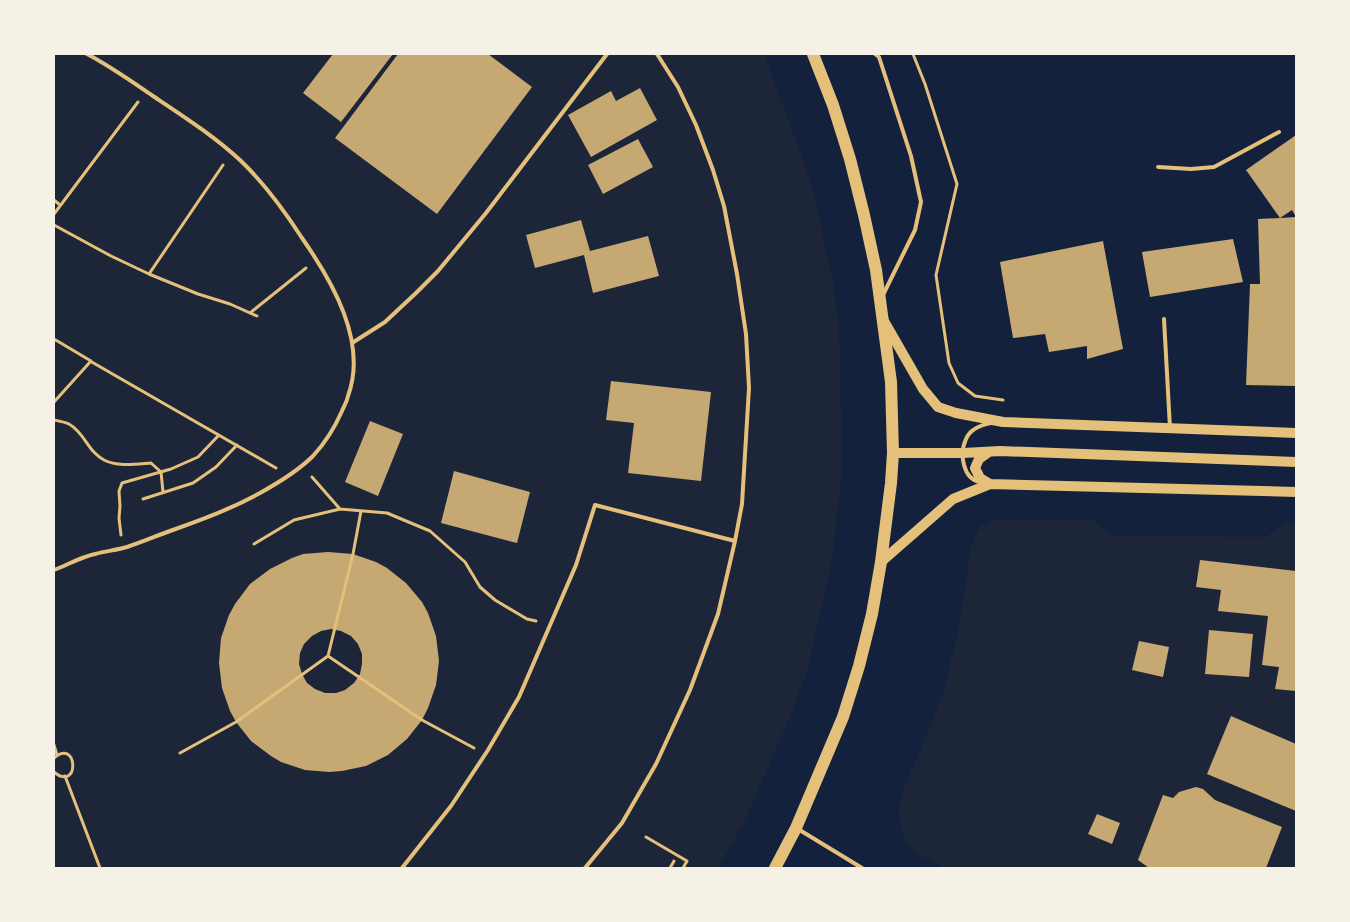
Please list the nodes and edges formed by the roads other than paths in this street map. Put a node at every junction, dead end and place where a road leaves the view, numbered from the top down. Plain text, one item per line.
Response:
1 (87, 54) edge
2 (607, 54) edge
3 (657, 54) edge
4 (814, 54) edge
5 (875, 54) edge
6 (1279, 132) dead end
7 (1158, 167) dead end
8 (881, 299) junction
9 (1164, 319) dead end
10 (884, 320) junction
11 (352, 344) junction
12 (1003, 422) junction
13 (1170, 428) junction
14 (1296, 433) edge
15 (989, 452) junction
16 (892, 453) junction
17 (963, 453) junction
18 (1296, 462) edge
19 (990, 484) junction
20 (1296, 492) edge
21 (735, 541) junction
22 (881, 562) junction
23 (54, 570) edge
24 (796, 828) junction
25 (406, 864) junction
26 (402, 868) edge
27 (410, 868) edge
28 (585, 868) edge
29 (775, 868) edge
30 (862, 868) edge

1 - 11 lane
2 - 11 lane
3 - 21 lane
4 - 8 main road
5 - 8 lane
6 - 7 lane
8 - 10 main road
9 - 13 lane
10 - 12 main road
10 - 16 main road
11 - 23 lane
12 - 13 main road
12 - 17 lane
13 - 14 main road
15 - 17 main road
15 - 18 main road
15 - 19 main road
16 - 17 main road
16 - 22 main road
17 - 19 lane
19 - 20 main road
19 - 22 main road
21 - 25 lane
21 - 28 lane
22 - 24 main road
24 - 29 main road
24 - 30 lane
25 - 26 lane
25 - 27 lane

